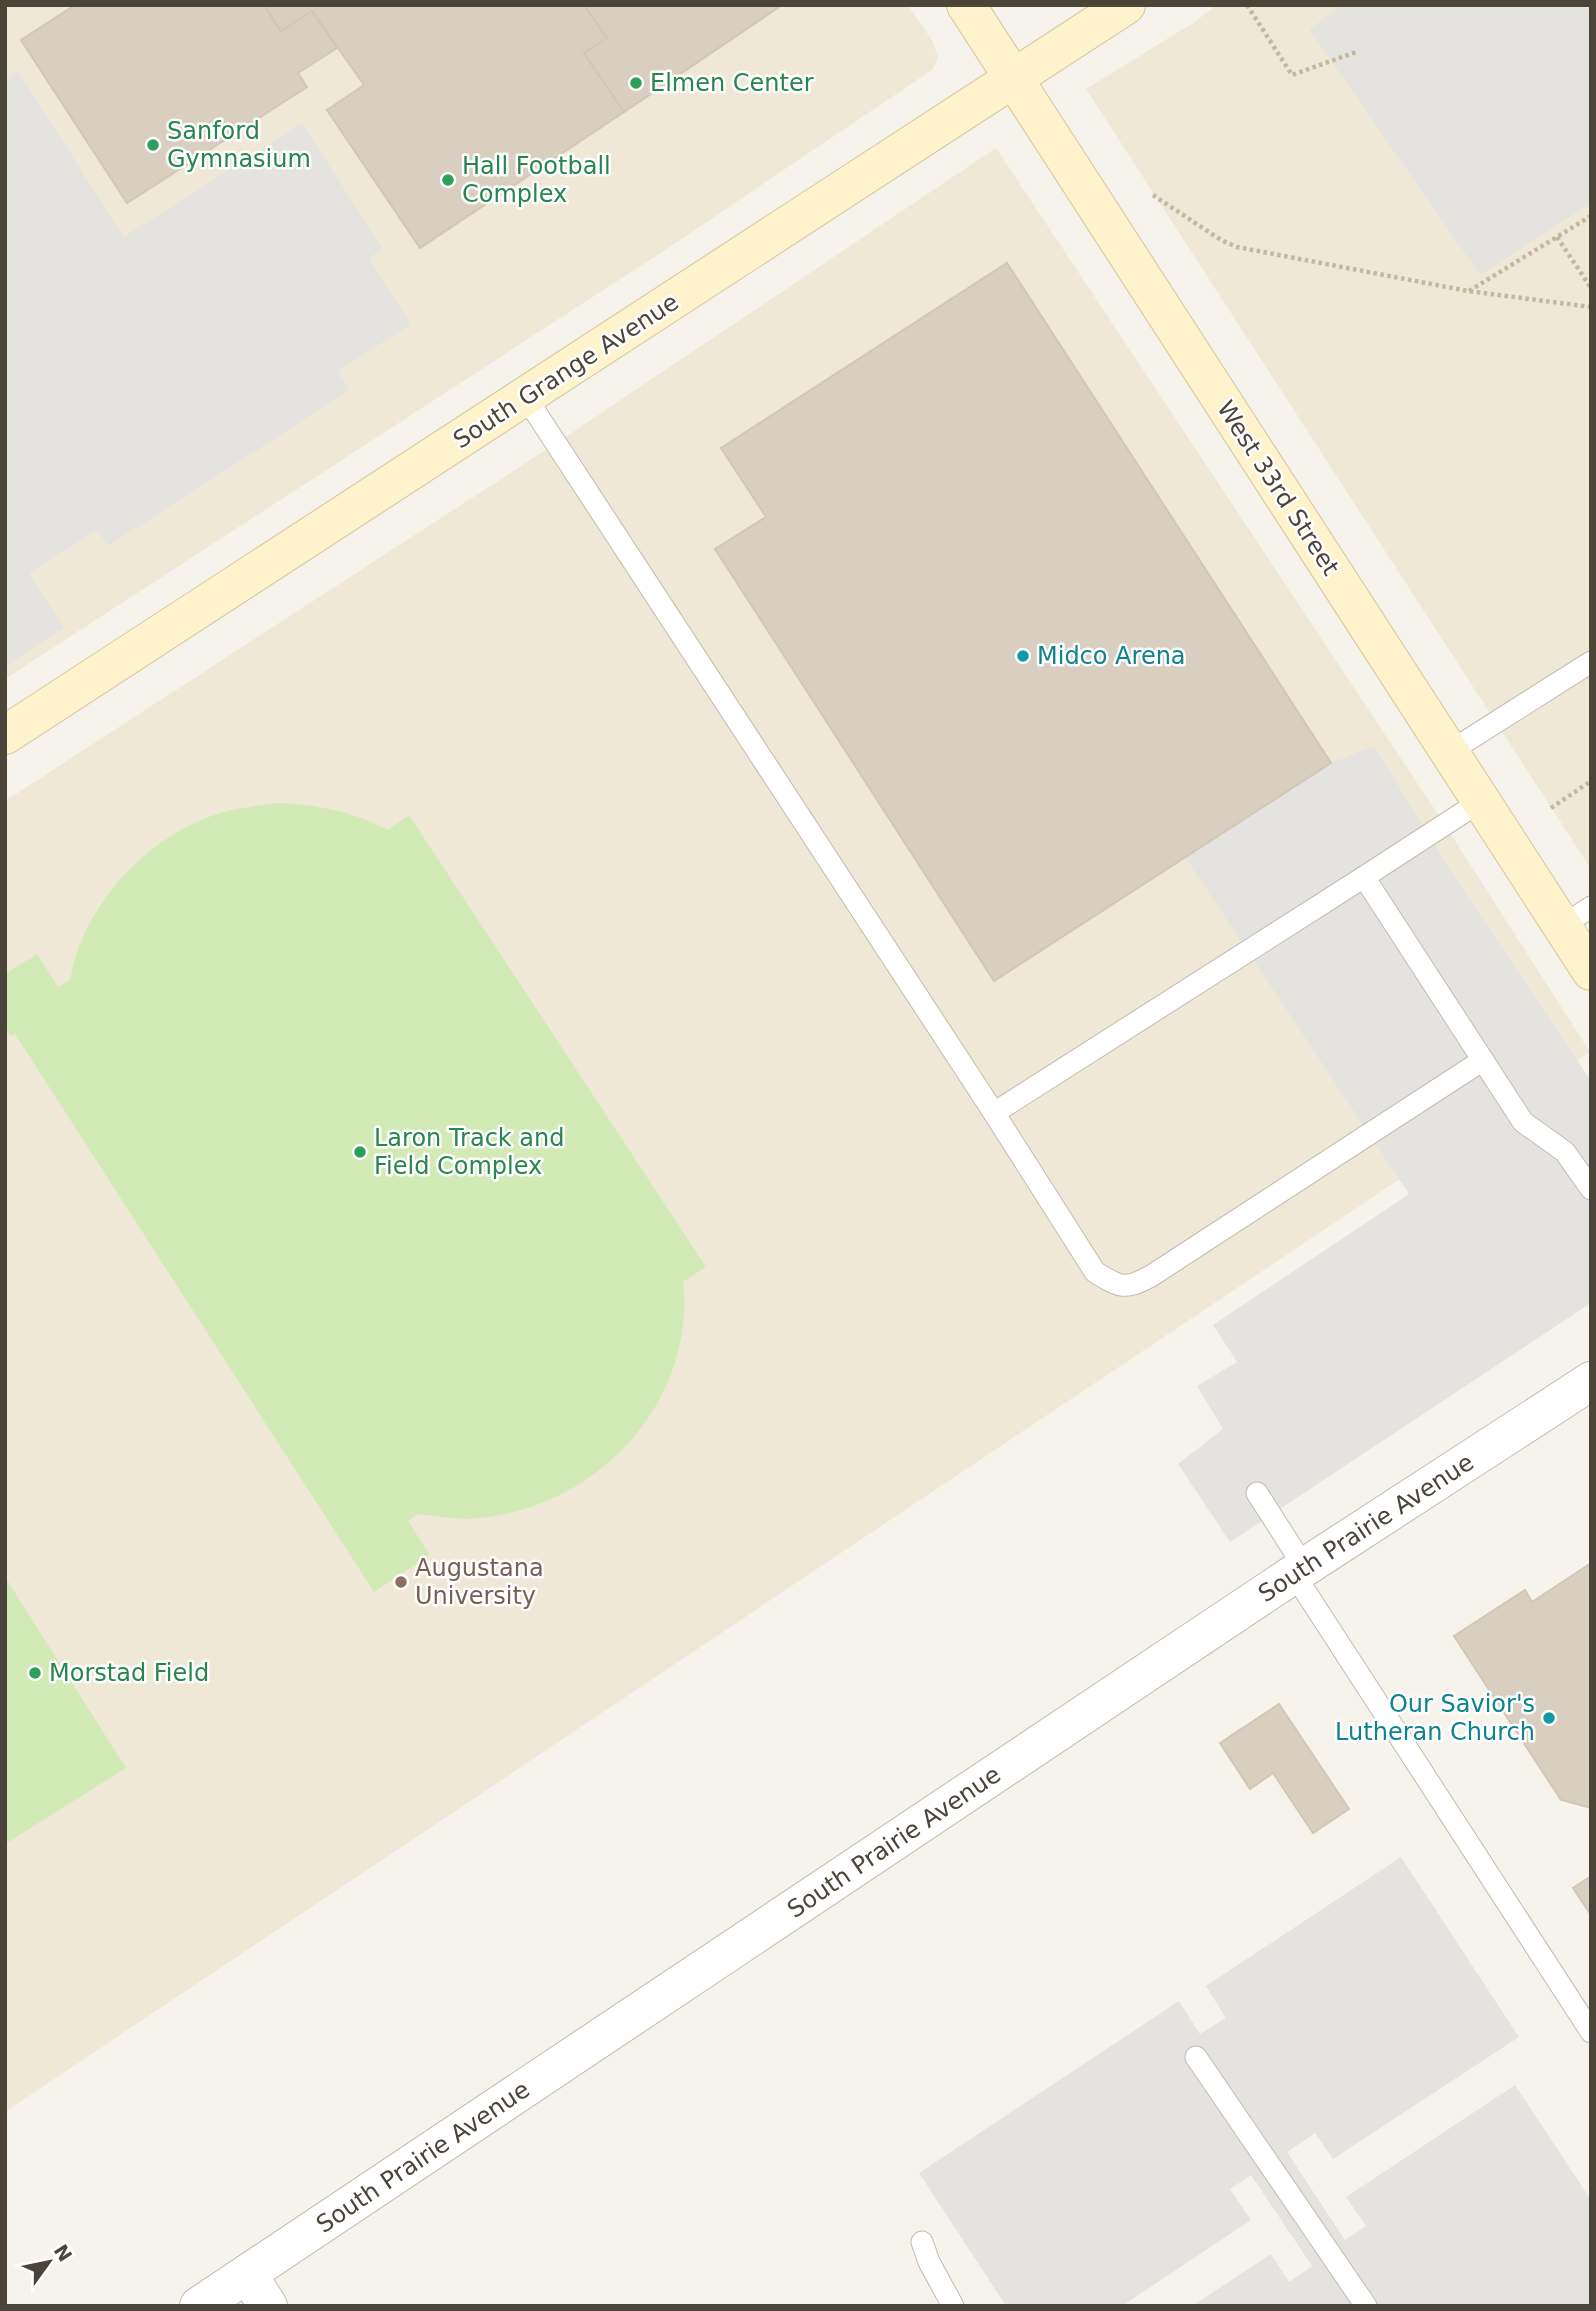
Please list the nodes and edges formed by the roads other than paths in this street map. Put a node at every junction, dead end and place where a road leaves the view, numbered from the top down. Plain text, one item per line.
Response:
1 (966, 5) edge
2 (1126, 5) edge
3 (1014, 79) junction
4 (525, 396) junction
5 (1591, 662) edge
6 (5, 735) edge
7 (1449, 752) junction
8 (1481, 801) junction
9 (1364, 877) junction
10 (1576, 917) edge
11 (1591, 971) edge
12 (1483, 1060) junction
13 (994, 1114) junction
14 (1591, 1189) edge
15 (1591, 1381) edge
16 (1257, 1493) dead end
17 (1300, 1571) junction
18 (1591, 2032) edge
19 (1196, 2057) dead end
20 (922, 2242) dead end
21 (248, 2274) junction
22 (199, 2306) edge
23 (268, 2306) edge
24 (953, 2306) edge
25 (1366, 2306) edge

1 - 3 street, West 33rd Street
2 - 3 street, South Grange Avenue
3 - 4 street, South Grange Avenue
3 - 7 street, West 33rd Street
4 - 6 street, South Grange Avenue
4 - 13 lane
5 - 7 lane
7 - 8 street, West 33rd Street
8 - 9 lane
8 - 10 street, West 33rd Street
9 - 12 lane
9 - 13 lane
10 - 11 street, West 33rd Street
12 - 13 lane
12 - 14 lane
15 - 17 street, South Prairie Avenue
16 - 17 lane
17 - 18 lane
17 - 21 street, South Prairie Avenue
19 - 25 lane
20 - 24 lane
21 - 22 street, South Prairie Avenue
21 - 23 street

